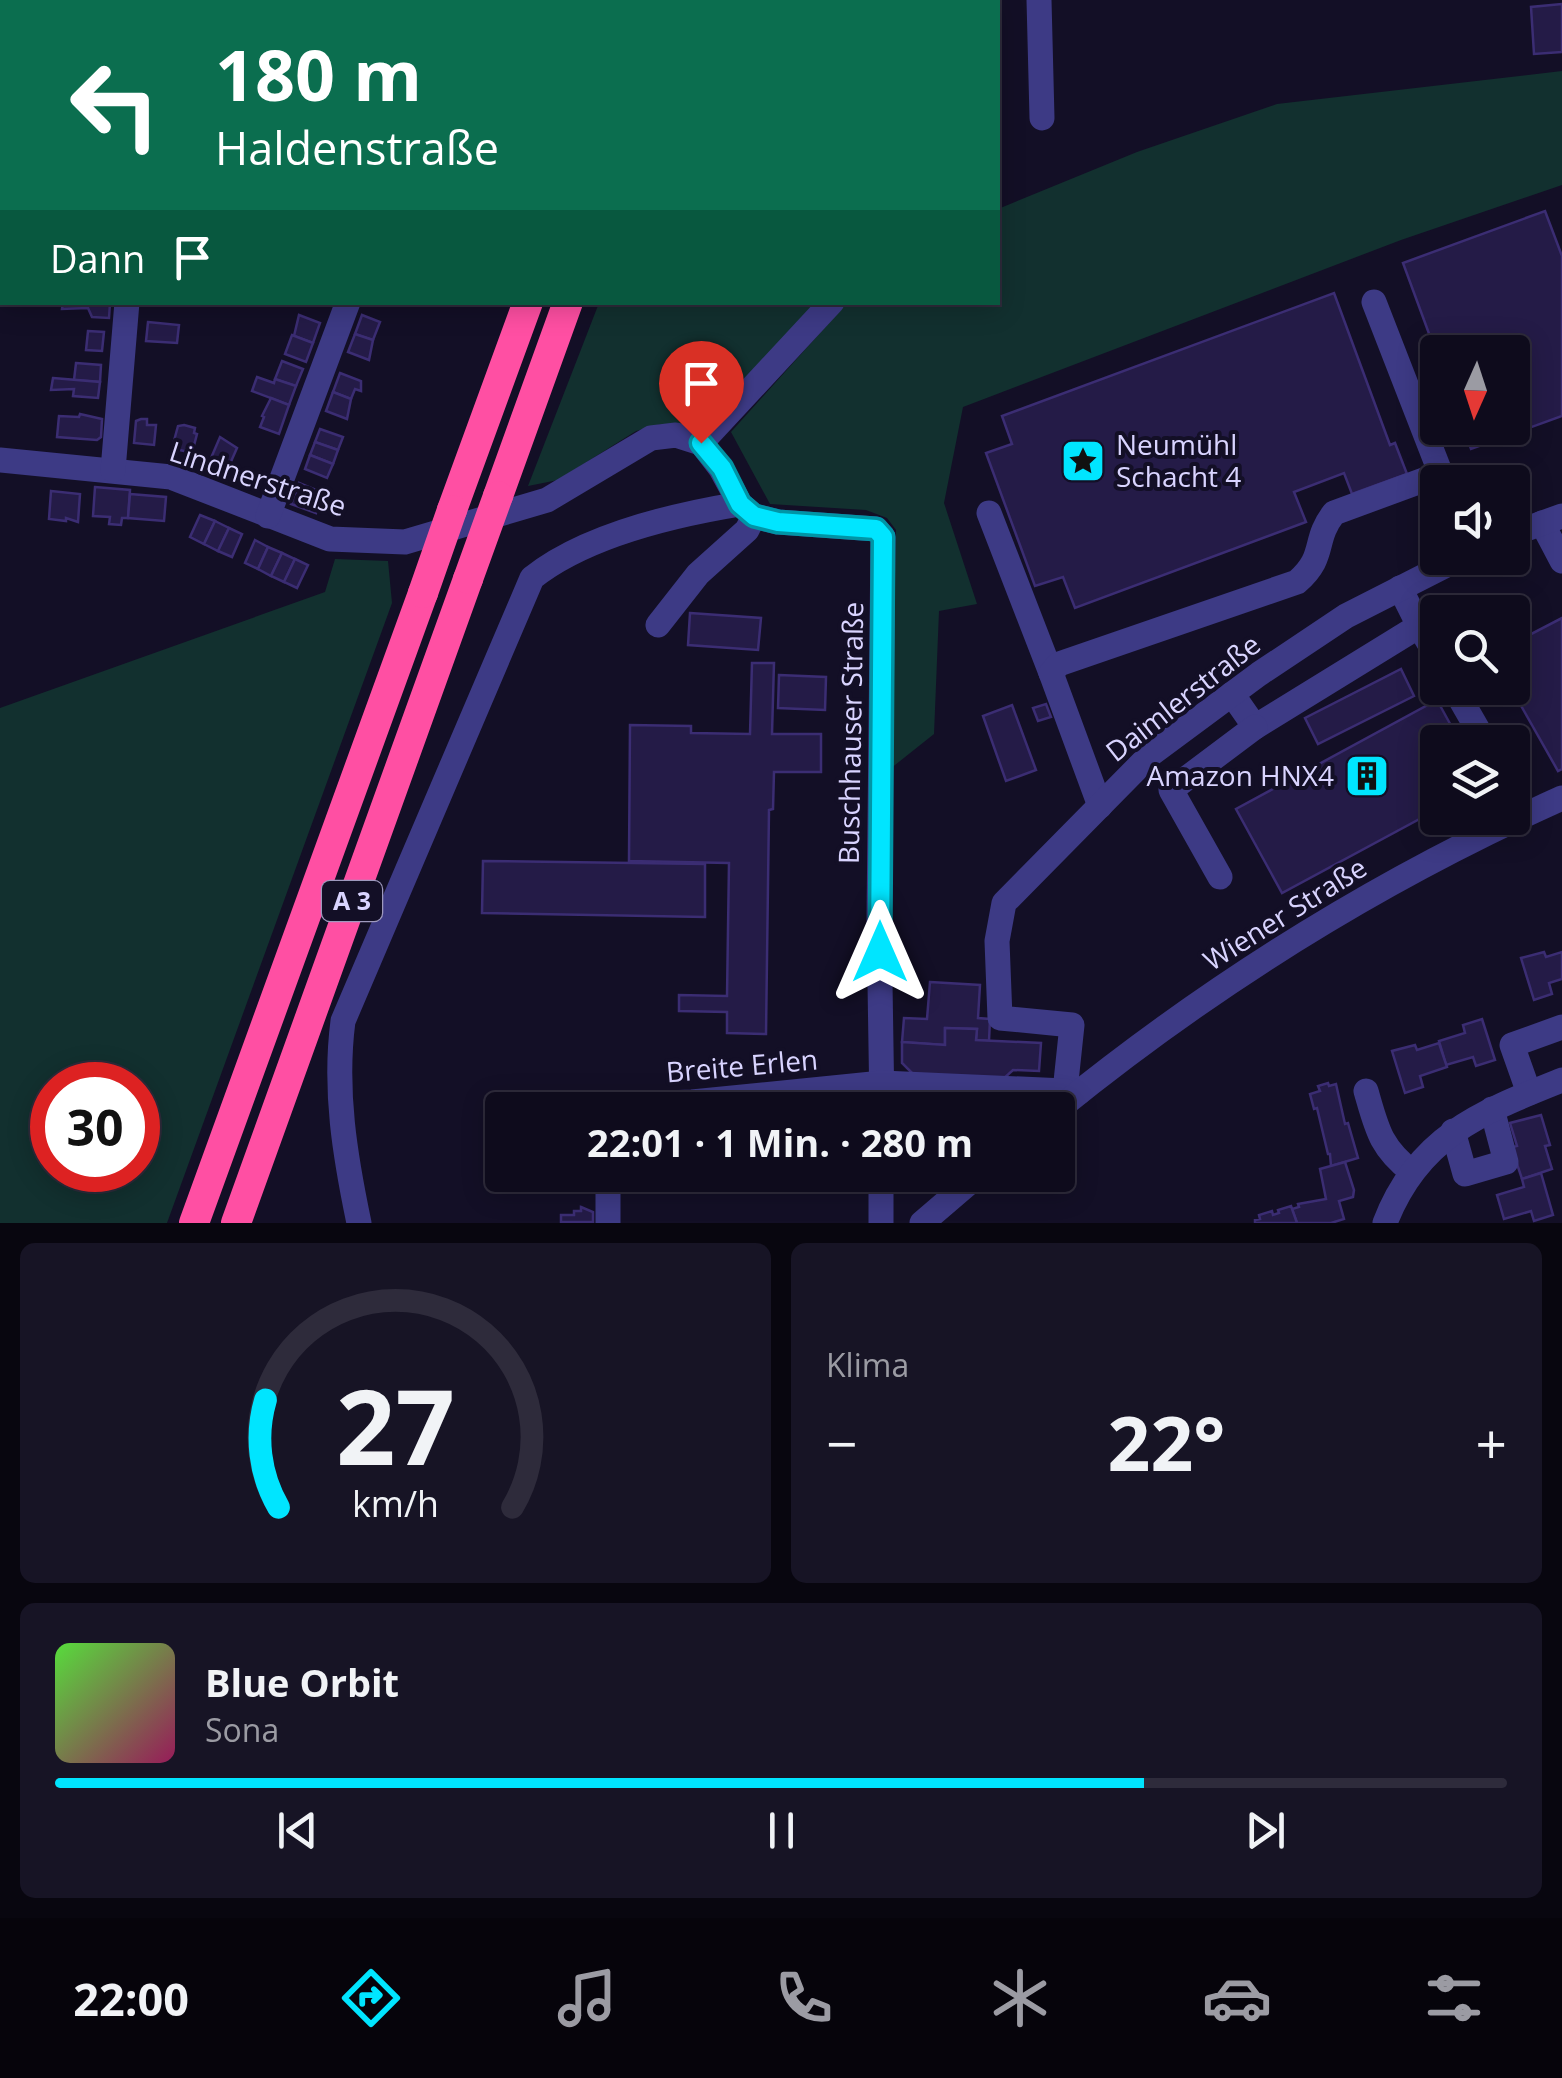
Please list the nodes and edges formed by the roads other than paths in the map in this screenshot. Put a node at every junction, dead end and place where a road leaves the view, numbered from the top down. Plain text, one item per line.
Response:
1 (1040, 0) edge
2 (1042, 118) dead end
3 (1374, 302) dead end
4 (128, 305) edge
5 (347, 305) edge
6 (527, 305) edge
7 (567, 305) edge
8 (829, 305) edge
9 (701, 443) junction
10 (0, 460) edge
11 (1437, 465) edge
12 (113, 470) junction
13 (1420, 485) edge
14 (747, 510) junction
15 (989, 513) dead end
16 (268, 516) junction
17 (1552, 520) edge
18 (1562, 561) edge
19 (1426, 575) edge
20 (1400, 588) junction
21 (658, 625) dead end
22 (1420, 626) joint
23 (1051, 673) junction
24 (1232, 694) junction
25 (1256, 727) junction
26 (1562, 798) edge
27 (1100, 806) junction
28 (1220, 877) dead end
29 (1562, 1027) edge
30 (1562, 1080) edge
31 (882, 1084) junction
32 (1366, 1091) dead end
33 (798, 1092) edge
34 (882, 1092) edge
35 (988, 1092) edge
36 (1067, 1092) edge
37 (1075, 1092) edge
38 (1529, 1094) junction
39 (1492, 1109) junction
40 (1453, 1131) junction
41 (1412, 1172) junction
42 (608, 1192) edge
43 (881, 1192) edge
44 (958, 1192) edge
45 (194, 1223) edge
46 (236, 1223) edge
47 (359, 1223) edge
48 (608, 1223) edge
49 (881, 1223) edge
50 (922, 1223) edge
51 (1385, 1223) edge

1 - 2 street
3 - 11 street
4 - 12 street
5 - 16 street
6 - 45 highway, A 3, bridge
7 - 46 highway, A 3, bridge
8 - 9 street
9 - 14 street
9 - 16 street, Lindnerstraße
10 - 12 street, Lindnerstraße
12 - 16 street, Lindnerstraße
13 - 23 street
14 - 21 street
14 - 31 street, Buschhauser Straße
14 - 47 street
15 - 23 street
17 - 18 street
19 - 20 street, Daimlerstraße
20 - 22 street
20 - 24 street, Daimlerstraße
22 - 25 street
23 - 27 street
24 - 25 street
24 - 27 street, Daimlerstraße
25 - 28 street
26 - 37 street, Wiener Straße
27 - 36 street, Daimlerstraße
29 - 38 street
30 - 38 street
31 - 33 street, Breite Erlen
31 - 34 street, Buschhauser Straße
31 - 35 street, Breite Erlen
32 - 41 street
38 - 39 street
39 - 40 street
39 - 40 street
40 - 41 street
41 - 51 street
42 - 48 street
43 - 49 street
44 - 50 street

